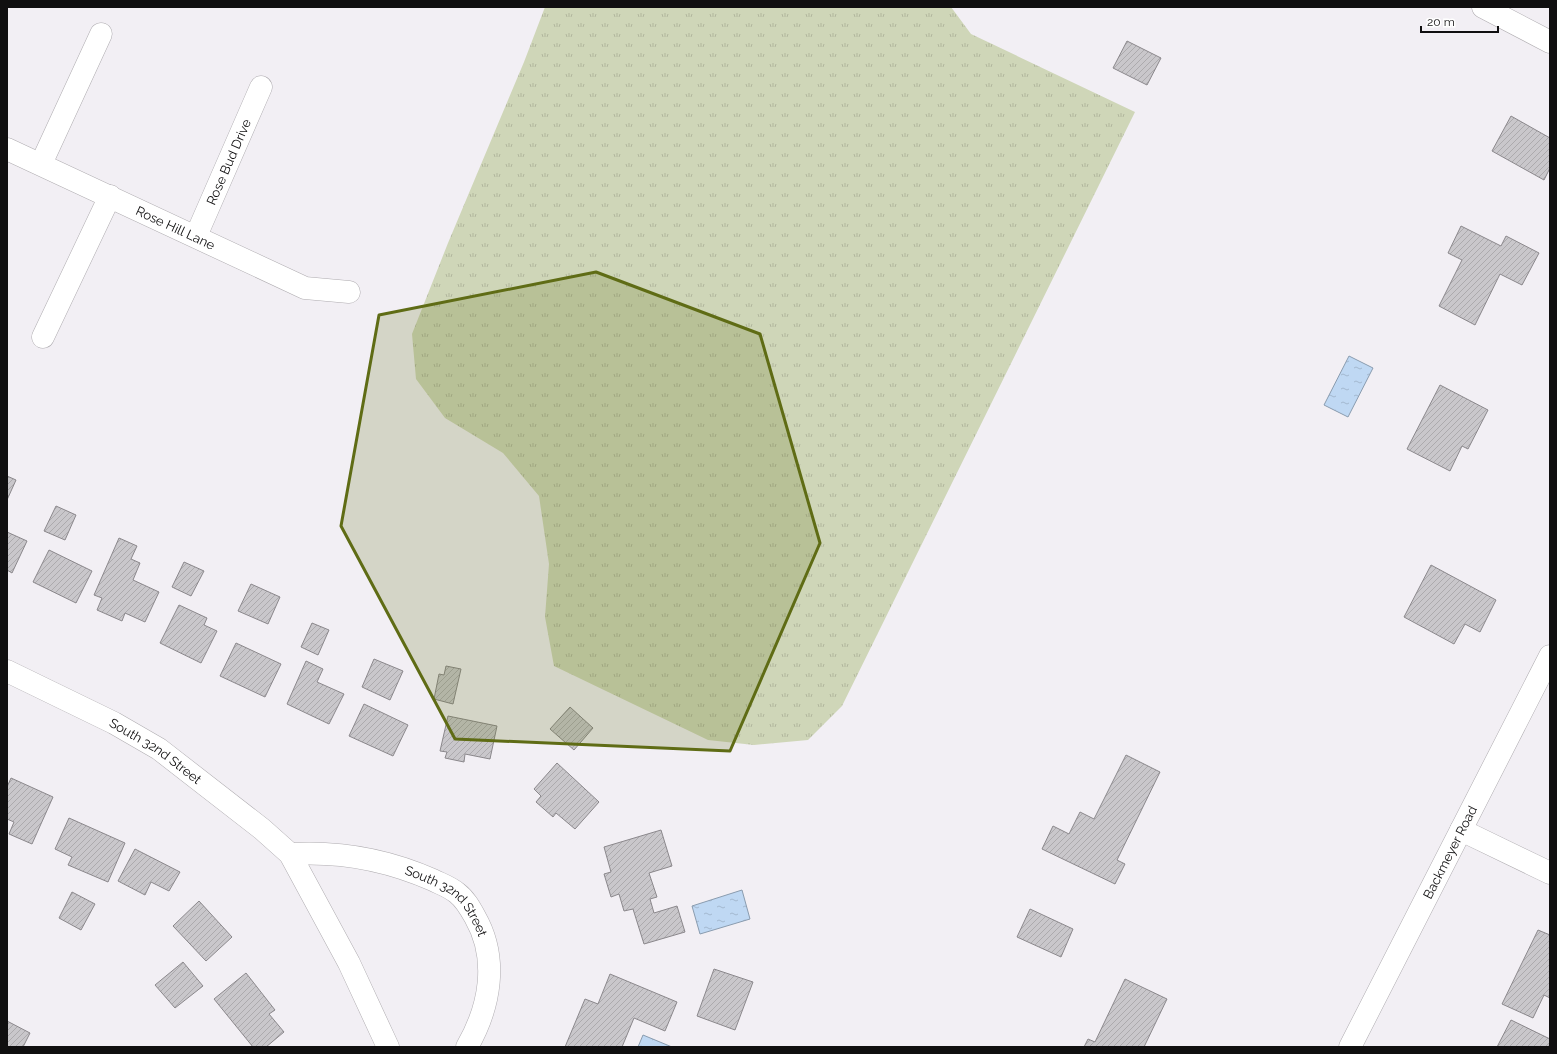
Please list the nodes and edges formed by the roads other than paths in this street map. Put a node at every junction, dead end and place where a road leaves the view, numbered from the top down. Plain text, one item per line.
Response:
1 (1483, 7) edge
2 (101, 34) dead end
3 (1550, 42) edge
4 (261, 87) dead end
5 (7, 148) edge
6 (41, 164) junction
7 (110, 196) junction
8 (196, 236) junction
9 (349, 292) dead end
10 (43, 337) dead end
11 (1550, 656) edge
12 (7, 671) edge
13 (1461, 830) junction
14 (290, 854) junction
15 (1550, 873) edge
16 (388, 1047) edge
17 (467, 1047) edge
18 (1350, 1047) edge

1 - 3 street
2 - 6 street
4 - 8 street, Rose Bud Drive
5 - 6 street, Rose Hill Lane
6 - 7 street, Rose Hill Lane
7 - 8 street, Rose Hill Lane
7 - 10 street
8 - 9 street, Rose Hill Lane
11 - 13 street, Backmeyer Road
12 - 14 street, South 32nd Street
13 - 15 street
13 - 18 street, Backmeyer Road
14 - 16 street, South 32nd Street
14 - 17 street, South 32nd Street

